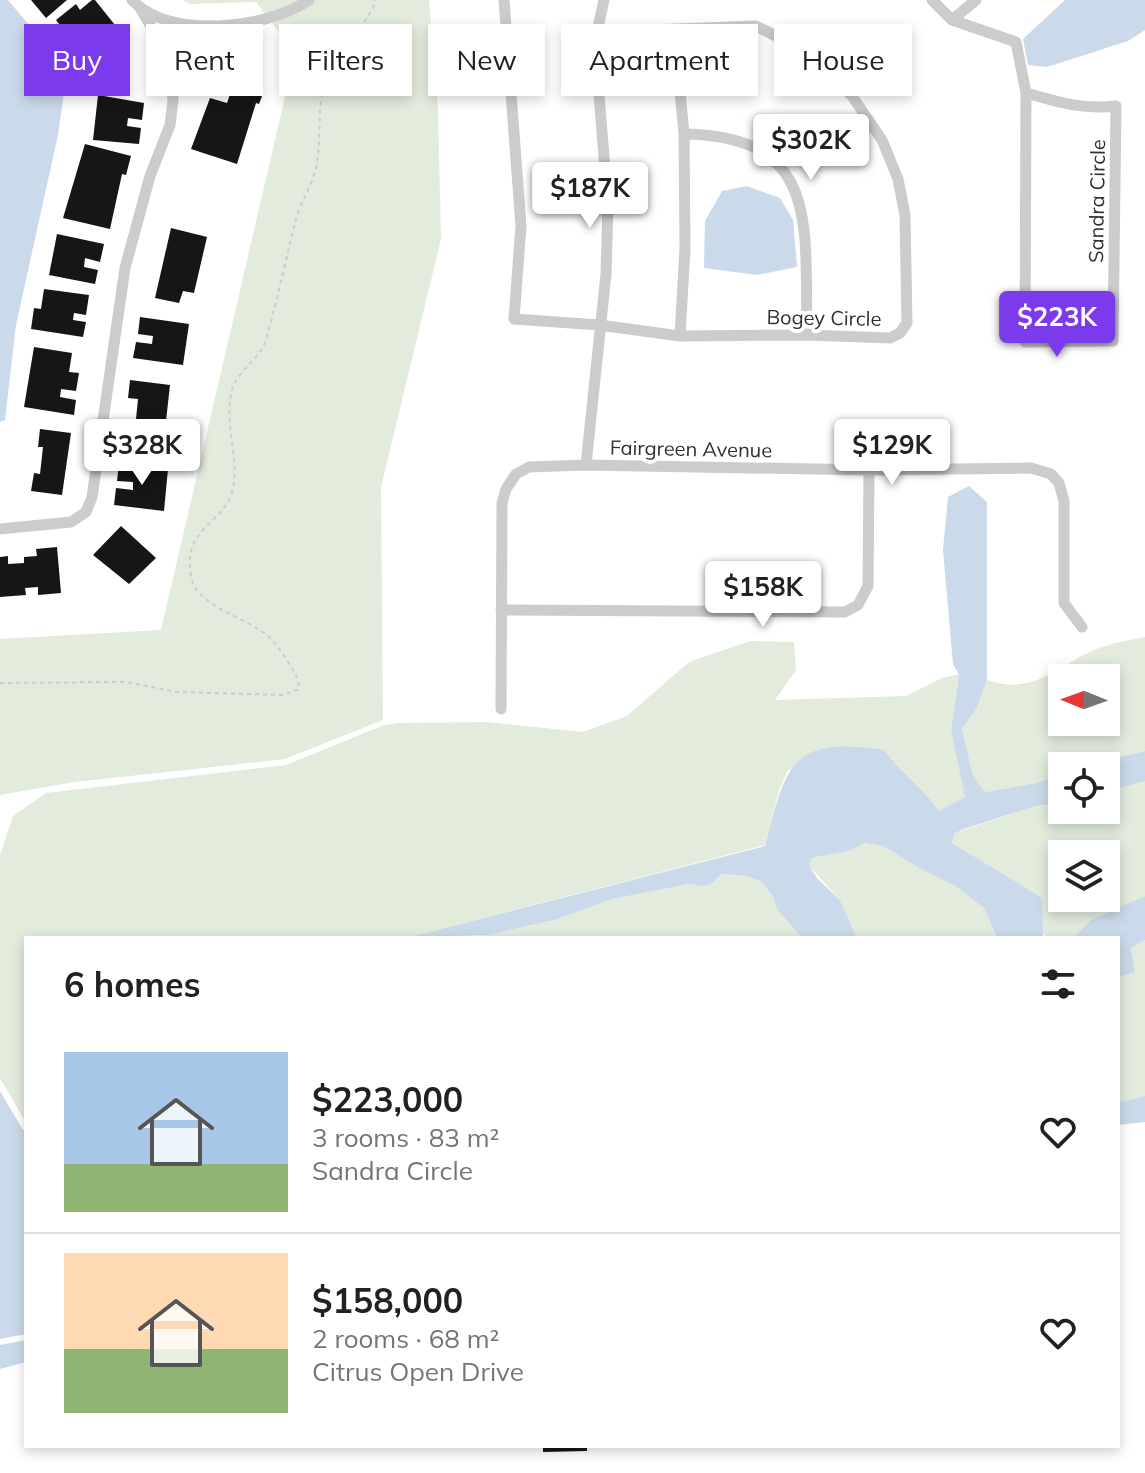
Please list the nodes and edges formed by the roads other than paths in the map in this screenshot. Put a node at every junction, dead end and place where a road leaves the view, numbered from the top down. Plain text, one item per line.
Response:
1 (309, 0) edge
2 (504, 0) edge
3 (604, 0) edge
4 (932, 0) edge
5 (976, 0) edge
6 (136, 4) edge
7 (952, 20) junction
8 (599, 24) edge
9 (758, 27) edge
10 (1026, 93) junction
11 (599, 96) edge
12 (680, 96) edge
13 (684, 134) junction
14 (599, 325) junction
15 (807, 335) junction
16 (680, 336) junction
17 (586, 465) junction
18 (869, 470) junction
19 (0, 529) edge
20 (501, 610) junction
21 (1082, 627) dead end
22 (501, 709) dead end

1 - 6 street
2 - 14 street, Bogey Circle
3 - 8 street, Fairgreen Avenue
4 - 7 street
5 - 7 street
6 - 19 street
7 - 10 street
9 - 15 street, Bogey Circle
10 - 10 street, Sandra Circle
11 - 14 street, Fairgreen Avenue
12 - 13 street
13 - 15 street
13 - 16 street
14 - 16 street, Bogey Circle
14 - 17 street, Fairgreen Avenue
15 - 16 street, Bogey Circle
17 - 18 street, Fairgreen Avenue
17 - 20 street
18 - 20 street
18 - 21 street, Fairgreen Avenue
20 - 22 street

